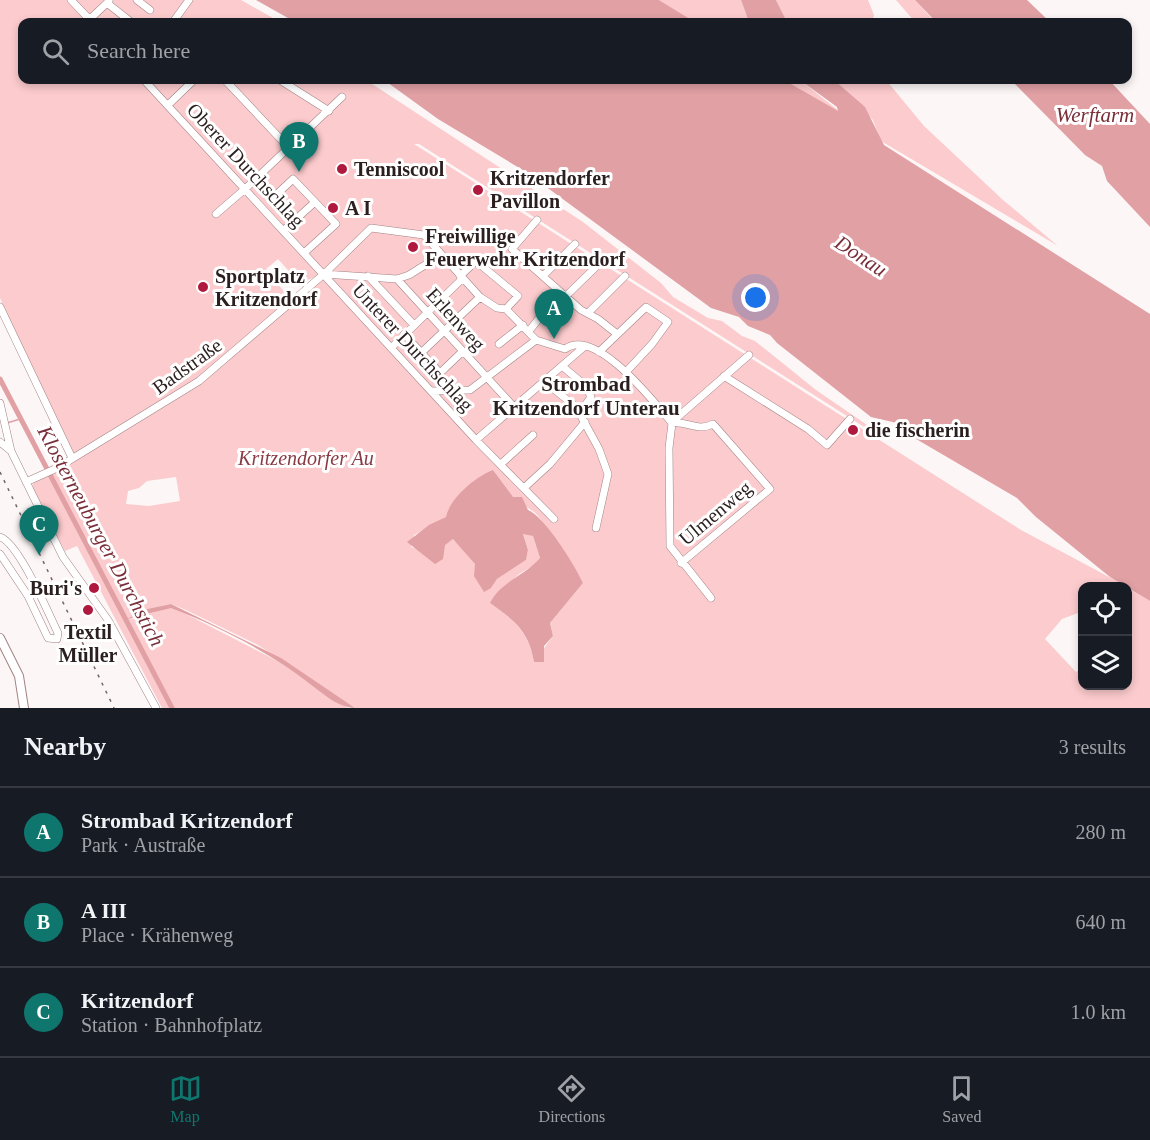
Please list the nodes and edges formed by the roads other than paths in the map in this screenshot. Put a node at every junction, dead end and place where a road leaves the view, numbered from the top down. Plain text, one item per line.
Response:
1 (71, 0) edge
2 (138, 0) edge
3 (189, 0) edge
4 (109, 1) edge
5 (150, 10) dead end
6 (88, 18) edge
7 (94, 18) edge
8 (127, 18) edge
9 (176, 18) edge
10 (148, 84) edge
11 (190, 84) edge
12 (229, 84) edge
13 (285, 84) edge
14 (342, 97) dead end
15 (168, 105) junction
16 (329, 111) junction
17 (289, 148) junction
18 (245, 189) junction
19 (267, 190) dead end
20 (315, 202) junction
21 (216, 214) dead end
22 (537, 220) dead end
23 (284, 230) junction
24 (575, 244) dead end
25 (304, 253) junction
26 (441, 255) junction
27 (602, 261) dead end
28 (324, 274) junction
29 (368, 276) junction
30 (543, 276) junction
31 (624, 276) dead end
32 (461, 277) junction
33 (397, 279) junction
34 (563, 294) junction
35 (480, 297) junction
36 (0, 307) edge
37 (506, 309) junction
38 (427, 312) junction
39 (588, 313) junction
40 (414, 325) junction
41 (523, 325) junction
42 (529, 331) junction
43 (445, 332) junction
44 (404, 334) junction
45 (617, 334) junction
46 (536, 340) junction
47 (499, 344) dead end
48 (585, 346) junction
49 (391, 348) junction
50 (463, 351) junction
51 (422, 352) junction
52 (599, 352) junction
53 (749, 355) dead end
54 (562, 366) junction
55 (626, 372) junction
56 (724, 376) junction
57 (487, 378) junction
58 (544, 381) junction
59 (431, 391) junction
60 (0, 403) edge
61 (514, 407) junction
62 (580, 412) junction
63 (850, 419) dead end
64 (585, 422) junction
65 (672, 423) junction
66 (533, 435) dead end
67 (476, 440) junction
68 (0, 442) edge
69 (11, 452) junction
70 (72, 458) junction
71 (502, 463) junction
72 (26, 482) junction
73 (525, 487) junction
74 (554, 519) dead end
75 (596, 528) dead end
76 (0, 537) edge
77 (0, 554) edge
78 (681, 563) junction
79 (711, 598) dead end
80 (0, 638) edge
81 (24, 708) edge
82 (156, 708) edge

1 - 6 street
2 - 5 street
3 - 9 street
4 - 7 street
4 - 8 street
10 - 15 street, Oberer Durchschlag
11 - 15 street
12 - 17 street
13 - 16 street
14 - 16 street
15 - 18 street, Oberer Durchschlag
16 - 17 street
17 - 18 street
18 - 21 street
18 - 23 street, Oberer Durchschlag
19 - 20 street
20 - 23 street
20 - 25 street
22 - 30 street
23 - 25 street, Oberer Durchschlag
24 - 30 street
25 - 28 street, Oberer Durchschlag
26 - 28 street, Badstraße
26 - 32 street
26 - 33 street
27 - 34 street
28 - 29 street
28 - 49 street, Unterer Durchschlag
28 - 70 street, Badstraße
29 - 33 street
29 - 40 street
30 - 34 street
31 - 39 street
32 - 35 street
32 - 37 street
32 - 38 street
33 - 38 street, Erlenweg
34 - 39 street
34 - 42 street
35 - 37 street
35 - 43 street
36 - 70 street
37 - 41 street
38 - 40 street
38 - 43 street, Erlenweg
39 - 45 street
40 - 44 street
41 - 42 street
41 - 47 street
42 - 46 street
43 - 50 street, Erlenweg
43 - 51 street
44 - 49 street
44 - 51 street
45 - 52 street
45 - 55 street
46 - 48 street
46 - 57 street
48 - 52 street
48 - 54 street
49 - 59 street, Unterer Durchschlag
50 - 51 street
50 - 57 street, Erlenweg
52 - 55 street
53 - 56 street
54 - 58 street
54 - 62 street
55 - 65 street
56 - 63 street
56 - 65 street
57 - 59 street
57 - 61 street, Erlenweg
58 - 61 street
58 - 62 street
59 - 67 street, Unterer Durchschlag
60 - 69 street
61 - 67 street
62 - 64 street
64 - 73 street
64 - 75 street
65 - 78 street
65 - 78 street, Ulmenweg
66 - 71 street
67 - 71 street, Unterer Durchschlag
68 - 69 street
69 - 72 street
70 - 72 street, Badstraße
71 - 73 street, Unterer Durchschlag
72 - 82 street
73 - 74 street, Unterer Durchschlag
76 - 77 street
78 - 79 street
80 - 81 main road

